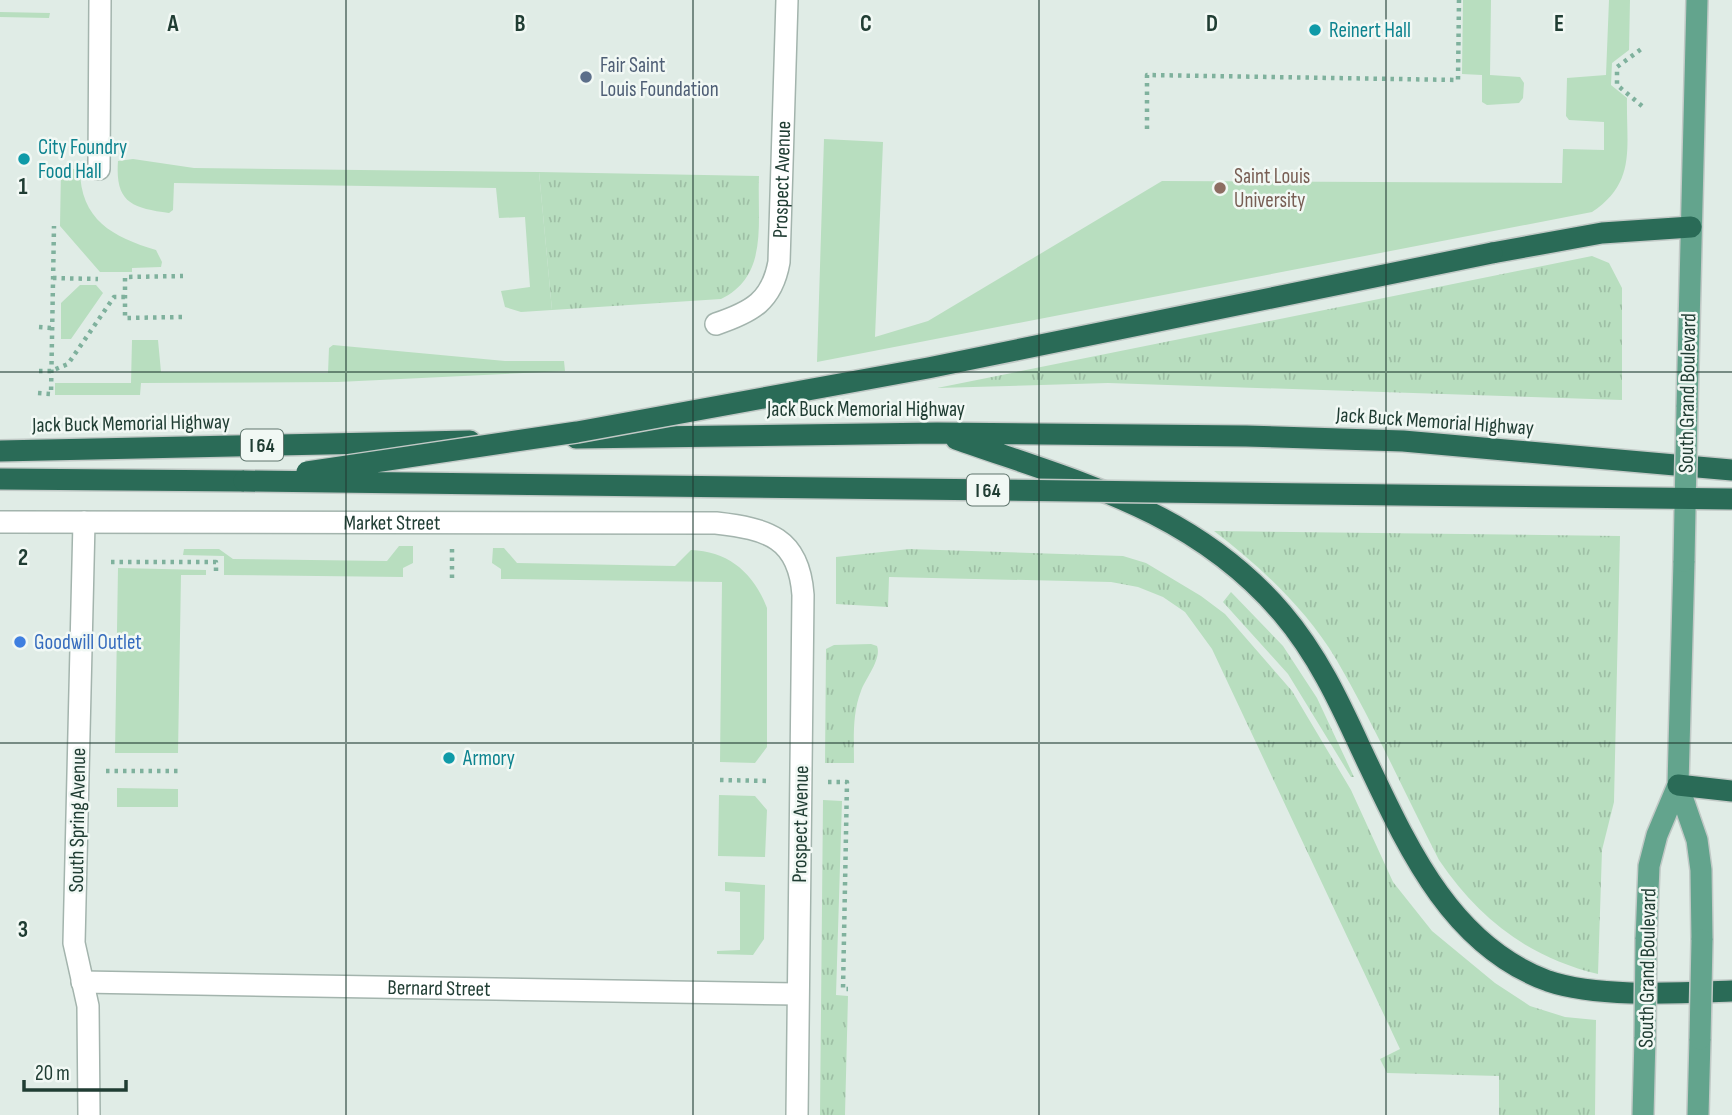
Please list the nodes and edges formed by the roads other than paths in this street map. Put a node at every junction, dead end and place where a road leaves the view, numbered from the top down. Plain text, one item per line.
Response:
1 (100, 0) edge
2 (786, 0) edge
3 (1698, 0) edge
4 (99, 169) dead end
5 (1691, 227) junction
6 (716, 324) dead end
7 (937, 433) junction
8 (0, 451) edge
9 (1732, 470) edge
10 (0, 478) edge
11 (244, 481) junction
12 (1732, 499) edge
13 (0, 522) edge
14 (84, 522) junction
15 (781, 540) joint
16 (1678, 785) junction
17 (1732, 791) edge
18 (82, 982) junction
19 (1732, 991) edge
20 (797, 994) junction
21 (89, 1115) edge
22 (797, 1115) edge
23 (1643, 1115) edge
24 (1698, 1115) edge

1 - 4 street
2 - 6 street, Prospect Avenue
3 - 5 main road, South Grand Boulevard
5 - 11 highway, bridge
5 - 16 main road, South Grand Boulevard, bridge
7 - 8 highway, Jack Buck Memorial Highway / I 64
7 - 9 highway, Jack Buck Memorial Highway / I 64
7 - 19 highway
10 - 11 highway, I 64
11 - 12 highway, I 64, bridge
13 - 14 street, Market Street
14 - 15 street, Market Street
14 - 18 street, South Spring Avenue
15 - 20 street, Prospect Avenue
16 - 17 highway
16 - 23 main road, South Grand Boulevard, bridge
16 - 24 main road, South Grand Boulevard, bridge
18 - 20 street, Bernard Street
18 - 21 street, South Spring Avenue
20 - 22 street, Prospect Avenue

